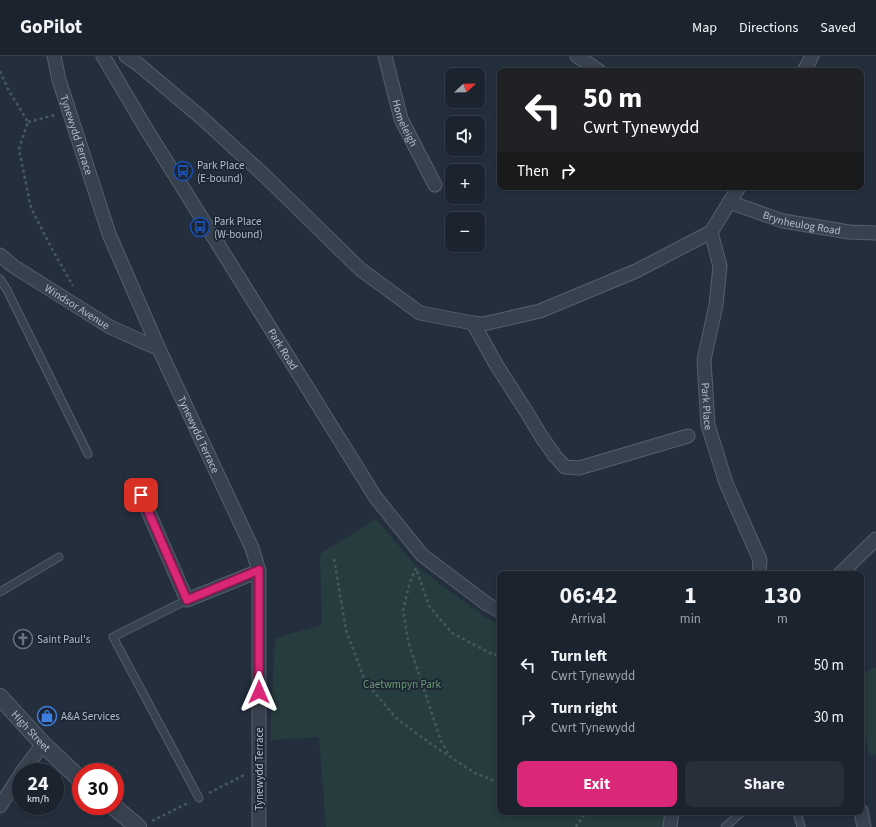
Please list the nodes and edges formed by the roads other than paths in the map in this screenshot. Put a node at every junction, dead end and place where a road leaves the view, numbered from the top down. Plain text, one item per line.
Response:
1 (54, 56) edge
2 (103, 56) edge
3 (126, 56) edge
4 (385, 56) edge
5 (577, 56) edge
6 (812, 56) edge
7 (595, 68) edge
8 (806, 68) edge
9 (435, 185) dead end
10 (737, 190) edge
11 (729, 202) junction
12 (711, 232) junction
13 (876, 234) edge
14 (0, 255) edge
15 (0, 279) edge
16 (473, 324) junction
17 (159, 349) junction
18 (688, 436) dead end
19 (88, 454) dead end
20 (141, 495) dead end
21 (876, 538) edge
22 (59, 557) dead end
23 (259, 570) junction
24 (759, 571) edge
25 (843, 571) edge
26 (0, 592) edge
27 (187, 600) junction
28 (497, 609) edge
29 (0, 697) edge
30 (43, 744) junction
31 (29, 763) edge
32 (72, 771) edge
33 (12, 788) edge
34 (199, 798) dead end
35 (0, 806) edge
36 (124, 815) edge
37 (672, 815) edge
38 (739, 815) edge
39 (798, 815) edge
40 (862, 815) edge
41 (138, 827) edge
42 (259, 827) edge
43 (670, 827) edge
44 (725, 827) edge
45 (802, 827) edge
46 (864, 827) edge

1 - 17 street, Tynewydd Terrace
2 - 28 street, Park Road
3 - 16 street
4 - 9 street, Homeleigh
5 - 7 street
6 - 8 street
10 - 11 street
11 - 12 street
11 - 13 street, Brynheulog Road
12 - 16 street
12 - 24 street, Park Place
14 - 17 street, Windsor Avenue
15 - 19 lane
16 - 18 street
17 - 23 street, Tynewydd Terrace
20 - 27 street
21 - 25 street
22 - 26 lane
23 - 27 street
23 - 42 street, Tynewydd Terrace
27 - 34 lane
29 - 30 street, High Street
30 - 31 street
30 - 32 street, High Street
33 - 35 street
36 - 41 street
37 - 43 street
38 - 44 lane
39 - 45 lane
40 - 46 street

